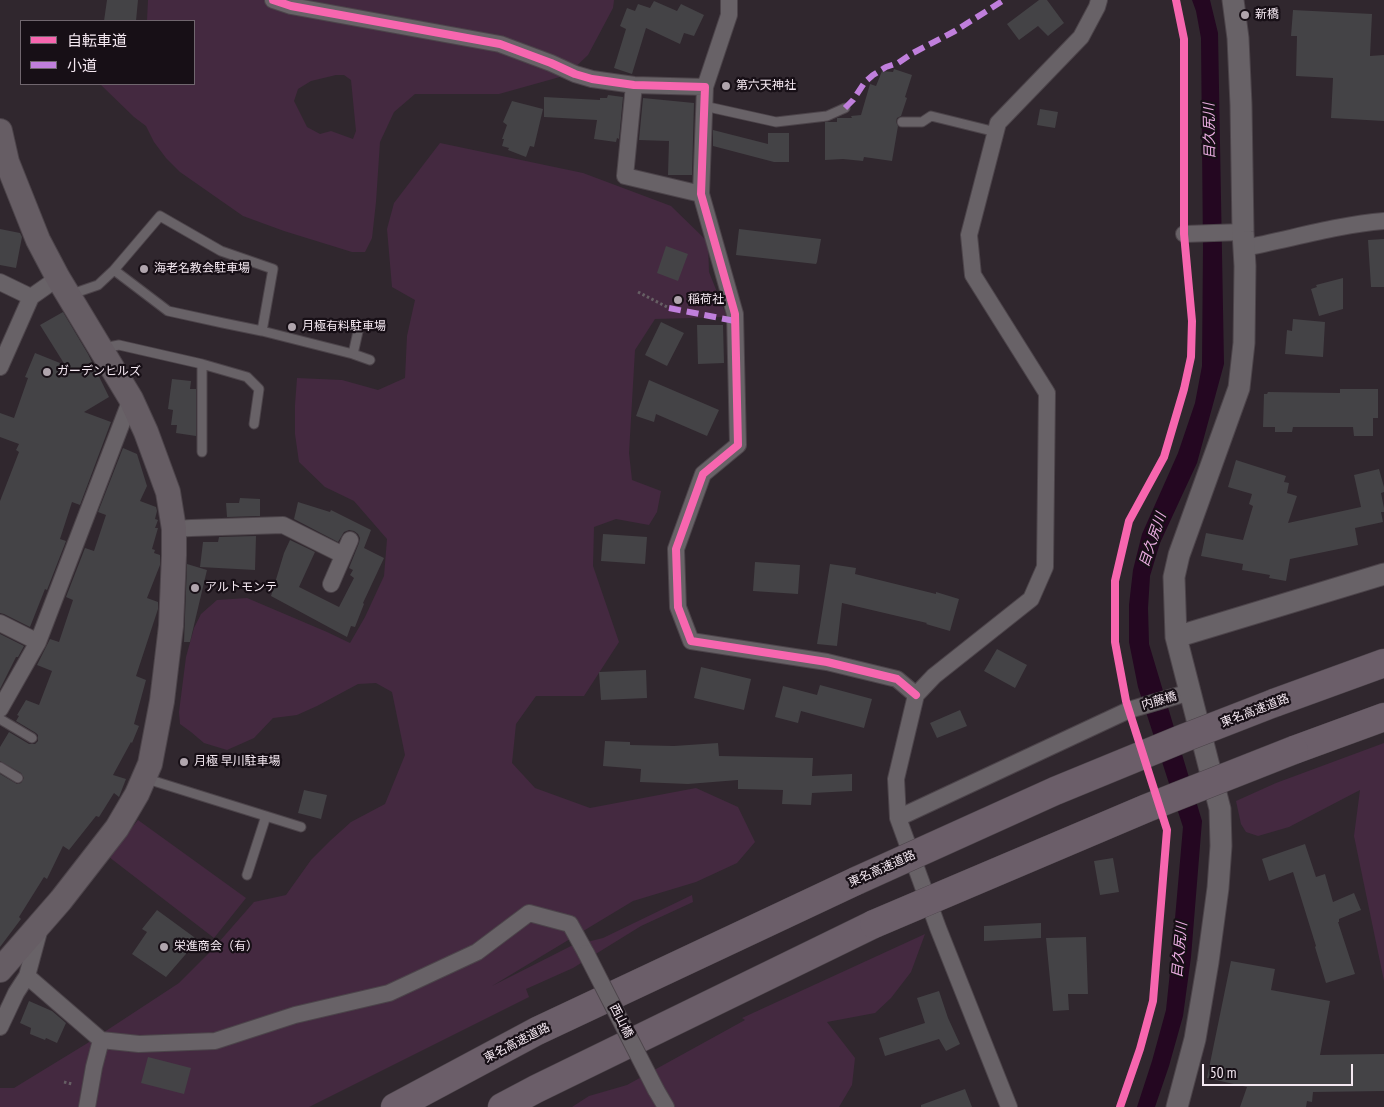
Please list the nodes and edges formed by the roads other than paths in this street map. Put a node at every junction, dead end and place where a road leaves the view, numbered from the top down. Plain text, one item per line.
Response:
1 (273, 0) edge
2 (729, 0) edge
3 (1100, 0) edge
4 (1233, 0) edge
5 (634, 86) junction
6 (705, 87) junction
7 (704, 106) junction
8 (845, 108) dead end
9 (902, 122) dead end
10 (0, 131) edge
11 (996, 132) junction
12 (701, 194) junction
13 (1384, 221) edge
14 (1188, 234) dead end
15 (1239, 238) junction
16 (114, 270) junction
17 (0, 282) edge
18 (63, 286) junction
19 (31, 297) junction
20 (359, 327) dead end
21 (262, 331) junction
22 (100, 349) junction
23 (353, 354) junction
24 (370, 360) dead end
25 (202, 364) junction
26 (0, 367) edge
27 (131, 399) junction
28 (254, 424) dead end
29 (202, 452) dead end
30 (174, 530) junction
31 (1384, 574) edge
32 (331, 584) dead end
33 (0, 623) edge
34 (1176, 637) junction
35 (38, 642) junction
36 (1384, 663) edge
37 (1182, 694) junction
38 (916, 695) junction
39 (0, 709) edge
40 (1384, 717) edge
41 (0, 719) edge
42 (32, 738) dead end
43 (0, 766) edge
44 (18, 778) dead end
45 (144, 778) junction
46 (266, 816) junction
47 (898, 818) junction
48 (301, 827) dead end
49 (247, 875) dead end
50 (41, 924) junction
51 (0, 970) edge
52 (27, 976) junction
53 (0, 1027) edge
54 (101, 1040) junction
55 (87, 1107) edge
56 (395, 1107) edge
57 (502, 1107) edge
58 (666, 1107) edge
59 (1010, 1107) edge
60 (1177, 1107) edge

1 - 5 street
2 - 6 street
3 - 11 street
4 - 15 street
5 - 6 street
5 - 12 street
6 - 7 street
7 - 8 lane
7 - 12 street
9 - 11 lane
10 - 18 main road
11 - 38 street
12 - 38 street
13 - 15 street
14 - 15 street
15 - 34 street
16 - 18 lane
16 - 21 lane
16 - 21 lane
17 - 19 street
18 - 19 street
18 - 22 main road
19 - 26 street
20 - 23 lane
21 - 23 lane
22 - 25 lane
22 - 27 main road
23 - 24 lane
25 - 28 lane
25 - 29 lane
27 - 30 main road
27 - 35 street
30 - 32 street
30 - 45 main road
31 - 34 street
33 - 35 street
34 - 37 street
35 - 39 street
36 - 56 highway, 東名高速道路, bridge
37 - 47 street, 内藤橋
37 - 60 street
38 - 47 street
40 - 57 highway, bridge
41 - 42 lane
43 - 44 lane
45 - 46 lane
45 - 50 main road
46 - 48 lane
46 - 49 lane
47 - 59 street
50 - 51 main road
50 - 52 street
52 - 53 street
52 - 54 street
54 - 55 street
54 - 58 street, 西山橋, bridge

